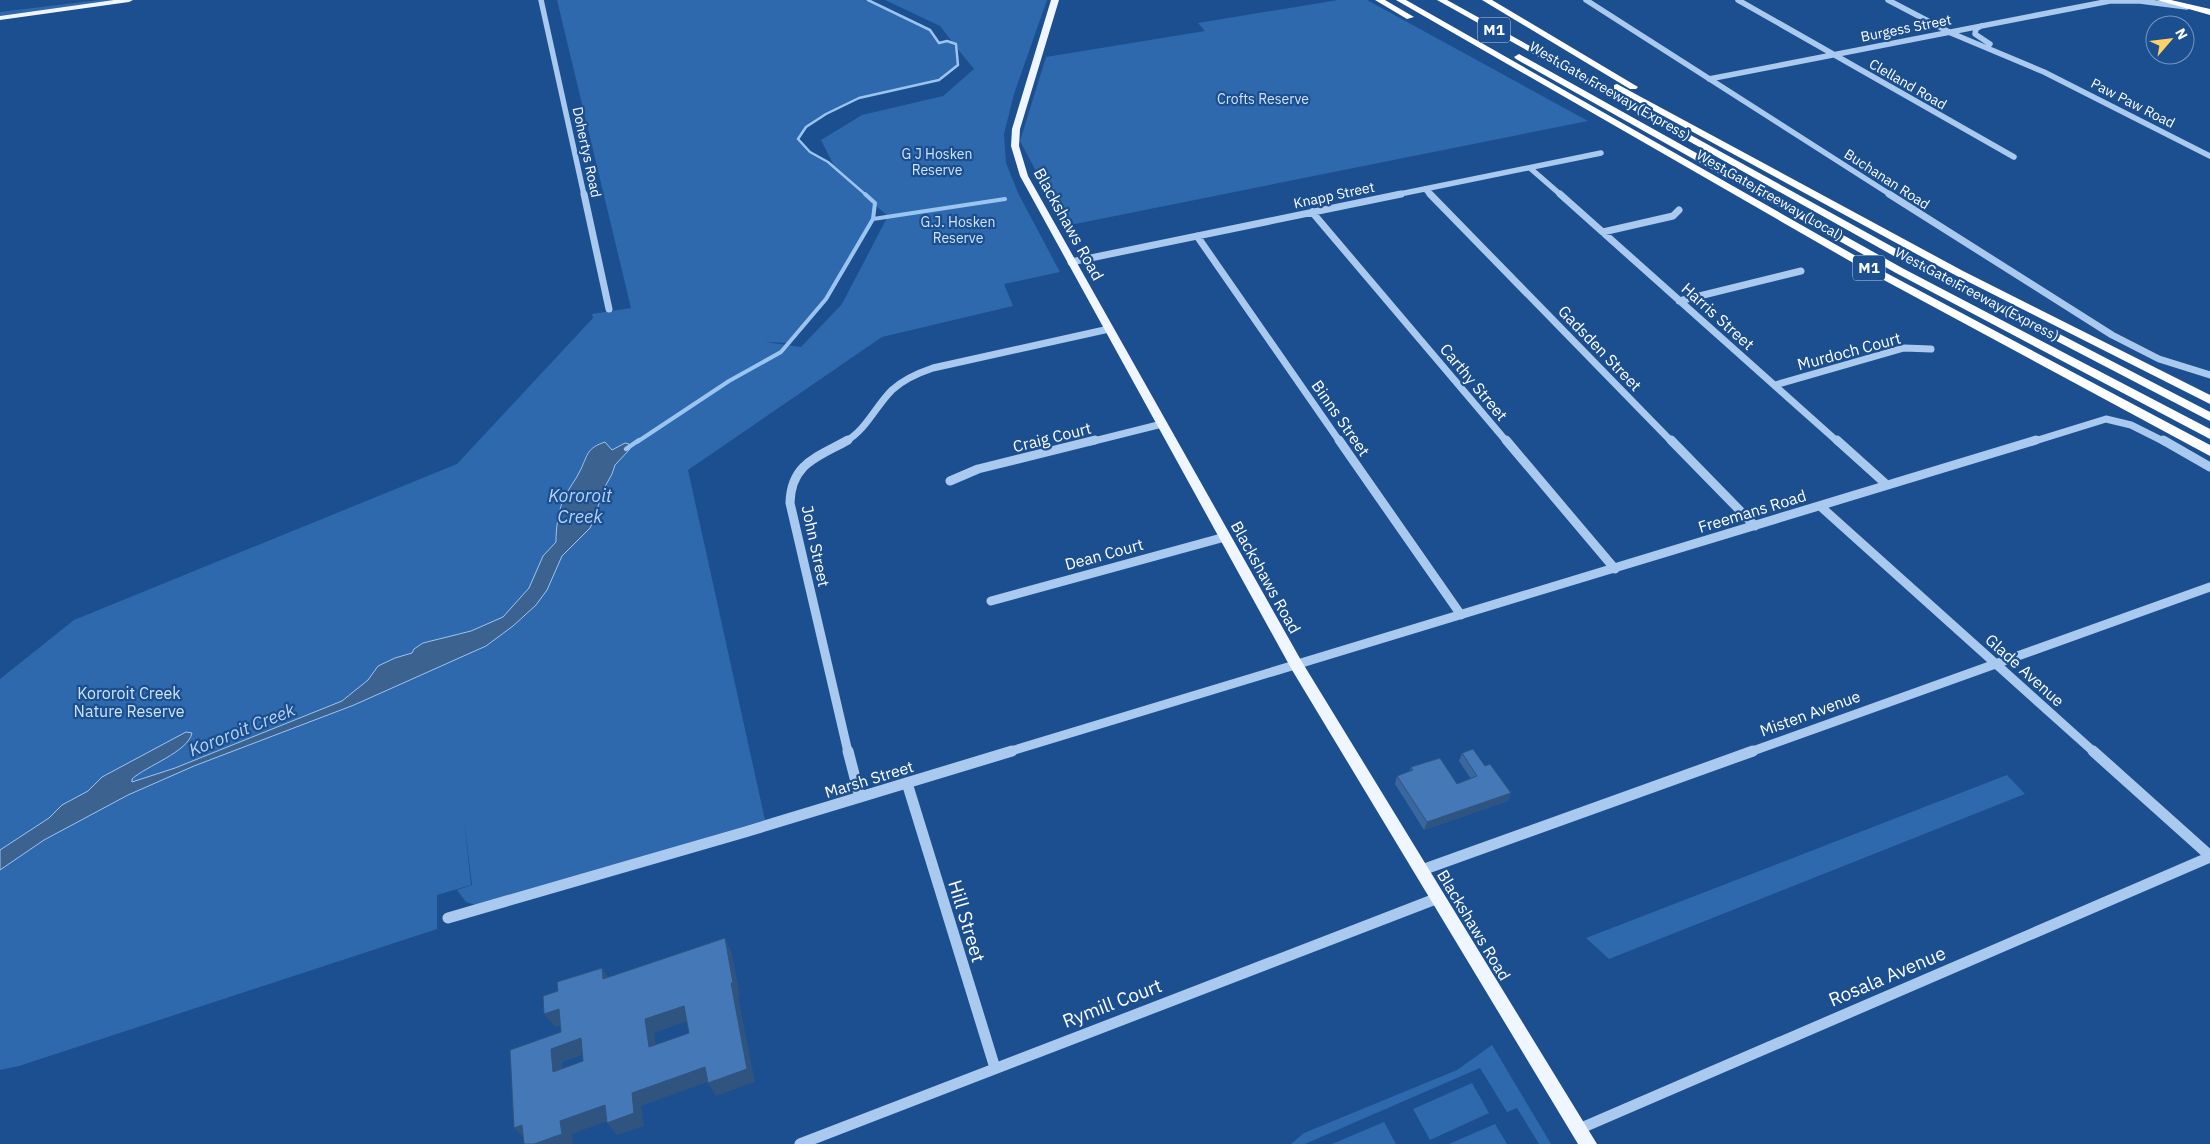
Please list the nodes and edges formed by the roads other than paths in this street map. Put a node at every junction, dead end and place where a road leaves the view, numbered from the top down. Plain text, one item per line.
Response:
1 (80, 0) edge
2 (129, 0) edge
3 (541, 0) edge
4 (1055, 0) edge
5 (1379, 0) edge
6 (1400, 0) edge
7 (1418, 0) edge
8 (1441, 0) edge
9 (1459, 0) edge
10 (1486, 0) edge
11 (1586, 0) edge
12 (1738, 0) edge
13 (1888, 0) edge
14 (2115, 0) edge
15 (2161, 0) edge
16 (2109, 1) edge
17 (2193, 4) edge
18 (2210, 4) edge
19 (0, 11) edge
20 (2210, 12) edge
21 (0, 18) edge
22 (1986, 24) junction
23 (1936, 25) junction
24 (1955, 30) junction
25 (1948, 32) junction
26 (2000, 49) junction
27 (1833, 54) junction
28 (2044, 72) junction
29 (1533, 77) junction
30 (1709, 79) junction
31 (1601, 153) dead end
32 (2210, 155) edge
33 (2014, 157) dead end
34 (1530, 168) junction
35 (1425, 189) junction
36 (1679, 210) dead end
37 (1312, 212) junction
38 (1602, 232) junction
39 (1197, 236) junction
40 (1898, 240) junction
41 (1071, 262) junction
42 (1801, 271) dead end
43 (1680, 301) junction
44 (609, 309) dead end
45 (1109, 329) junction
46 (1931, 349) dead end
47 (2210, 375) edge
48 (1775, 386) junction
49 (2210, 400) edge
50 (2210, 417) edge
51 (1162, 424) junction
52 (2210, 435) edge
53 (2210, 451) edge
54 (2210, 468) edge
55 (950, 481) dead end
56 (1887, 485) junction
57 (1820, 506) junction
58 (1756, 526) junction
59 (1225, 537) junction
60 (1615, 569) junction
61 (2210, 587) edge
62 (990, 601) dead end
63 (1461, 615) junction
64 (1995, 663) junction
65 (1297, 666) junction
66 (907, 783) junction
67 (860, 797) junction
68 (2210, 857) edge
69 (1422, 870) junction
70 (1438, 898) junction
71 (448, 918) dead end
72 (995, 1068) junction
73 (1579, 1129) junction
74 (800, 1144) edge
75 (1588, 1144) edge

1 - 19 main road
2 - 21 main road
3 - 44 street, Dohertys Road
4 - 41 main road, Blackshaws Road
5 - 29 highway
6 - 29 highway, West Gate Freeway (Local) / M1
7 - 52 highway, West Gate Freeway (Express) / M1
8 - 50 highway, West Gate Freeway (Express) / M1
9 - 40 highway, West Gate Freeway (Local) / M1
10 - 40 highway
11 - 30 street, Buchanan Road
12 - 27 street, Clelland Road
13 - 23 street, Paw Paw Road
14 - 16 street, Burgess Street
15 - 17 highway
16 - 17 street
16 - 22 street, Burgess Street
17 - 18 highway
17 - 20 highway
22 - 24 street, Burgess Street
22 - 26 street
23 - 24 street, Paw Paw Road
23 - 25 street, Paw Paw Road
24 - 25 street, Burgess Street
24 - 26 street, Paw Paw Road
25 - 27 street, Burgess Street
25 - 28 street, Paw Paw Road
26 - 28 street, Paw Paw Road
27 - 30 street, Burgess Street
27 - 33 street, Clelland Road
28 - 32 street, Paw Paw Road
29 - 53 highway, West Gate Freeway (Local) / M1
30 - 47 street, Buchanan Road
31 - 34 street, Knapp Street
34 - 35 street, Knapp Street
34 - 38 street, Harris Street
35 - 37 street, Knapp Street
35 - 58 street, Gadsden Street
36 - 38 street
37 - 39 street, Knapp Street
37 - 60 street, Carthy Street
38 - 43 street, Harris Street
39 - 41 street, Knapp Street
39 - 63 street, Binns Street
40 - 49 highway, West Gate Freeway (Local) / M1
41 - 45 main road, Blackshaws Road
42 - 43 street
43 - 48 street, Harris Street
45 - 51 main road, Blackshaws Road
45 - 67 street, John Street
46 - 48 street, Murdoch Court
48 - 56 street, Harris Street
51 - 55 street, Craig Court
51 - 59 main road, Blackshaws Road
54 - 56 street, Freemans Road
56 - 57 street, Freemans Road
57 - 58 street, Freemans Road
57 - 64 street, Glade Avenue
58 - 60 street, Freemans Road
59 - 62 street, Dean Court
59 - 65 main road, Blackshaws Road
60 - 63 street, Freemans Road
61 - 64 street, Misten Avenue
63 - 65 street, Freemans Road
64 - 68 street, Glade Avenue
64 - 69 street, Misten Avenue
65 - 66 street, Marsh Street
65 - 69 main road, Blackshaws Road
66 - 67 street, Marsh Street
66 - 72 street, Hill Street
67 - 71 street, Marsh Street
68 - 73 street, Rosala Avenue
69 - 70 main road, Blackshaws Road
70 - 72 street, Rymill Court
70 - 73 main road, Blackshaws Road
72 - 74 street, Rymill Court
73 - 75 main road, Blackshaws Road

